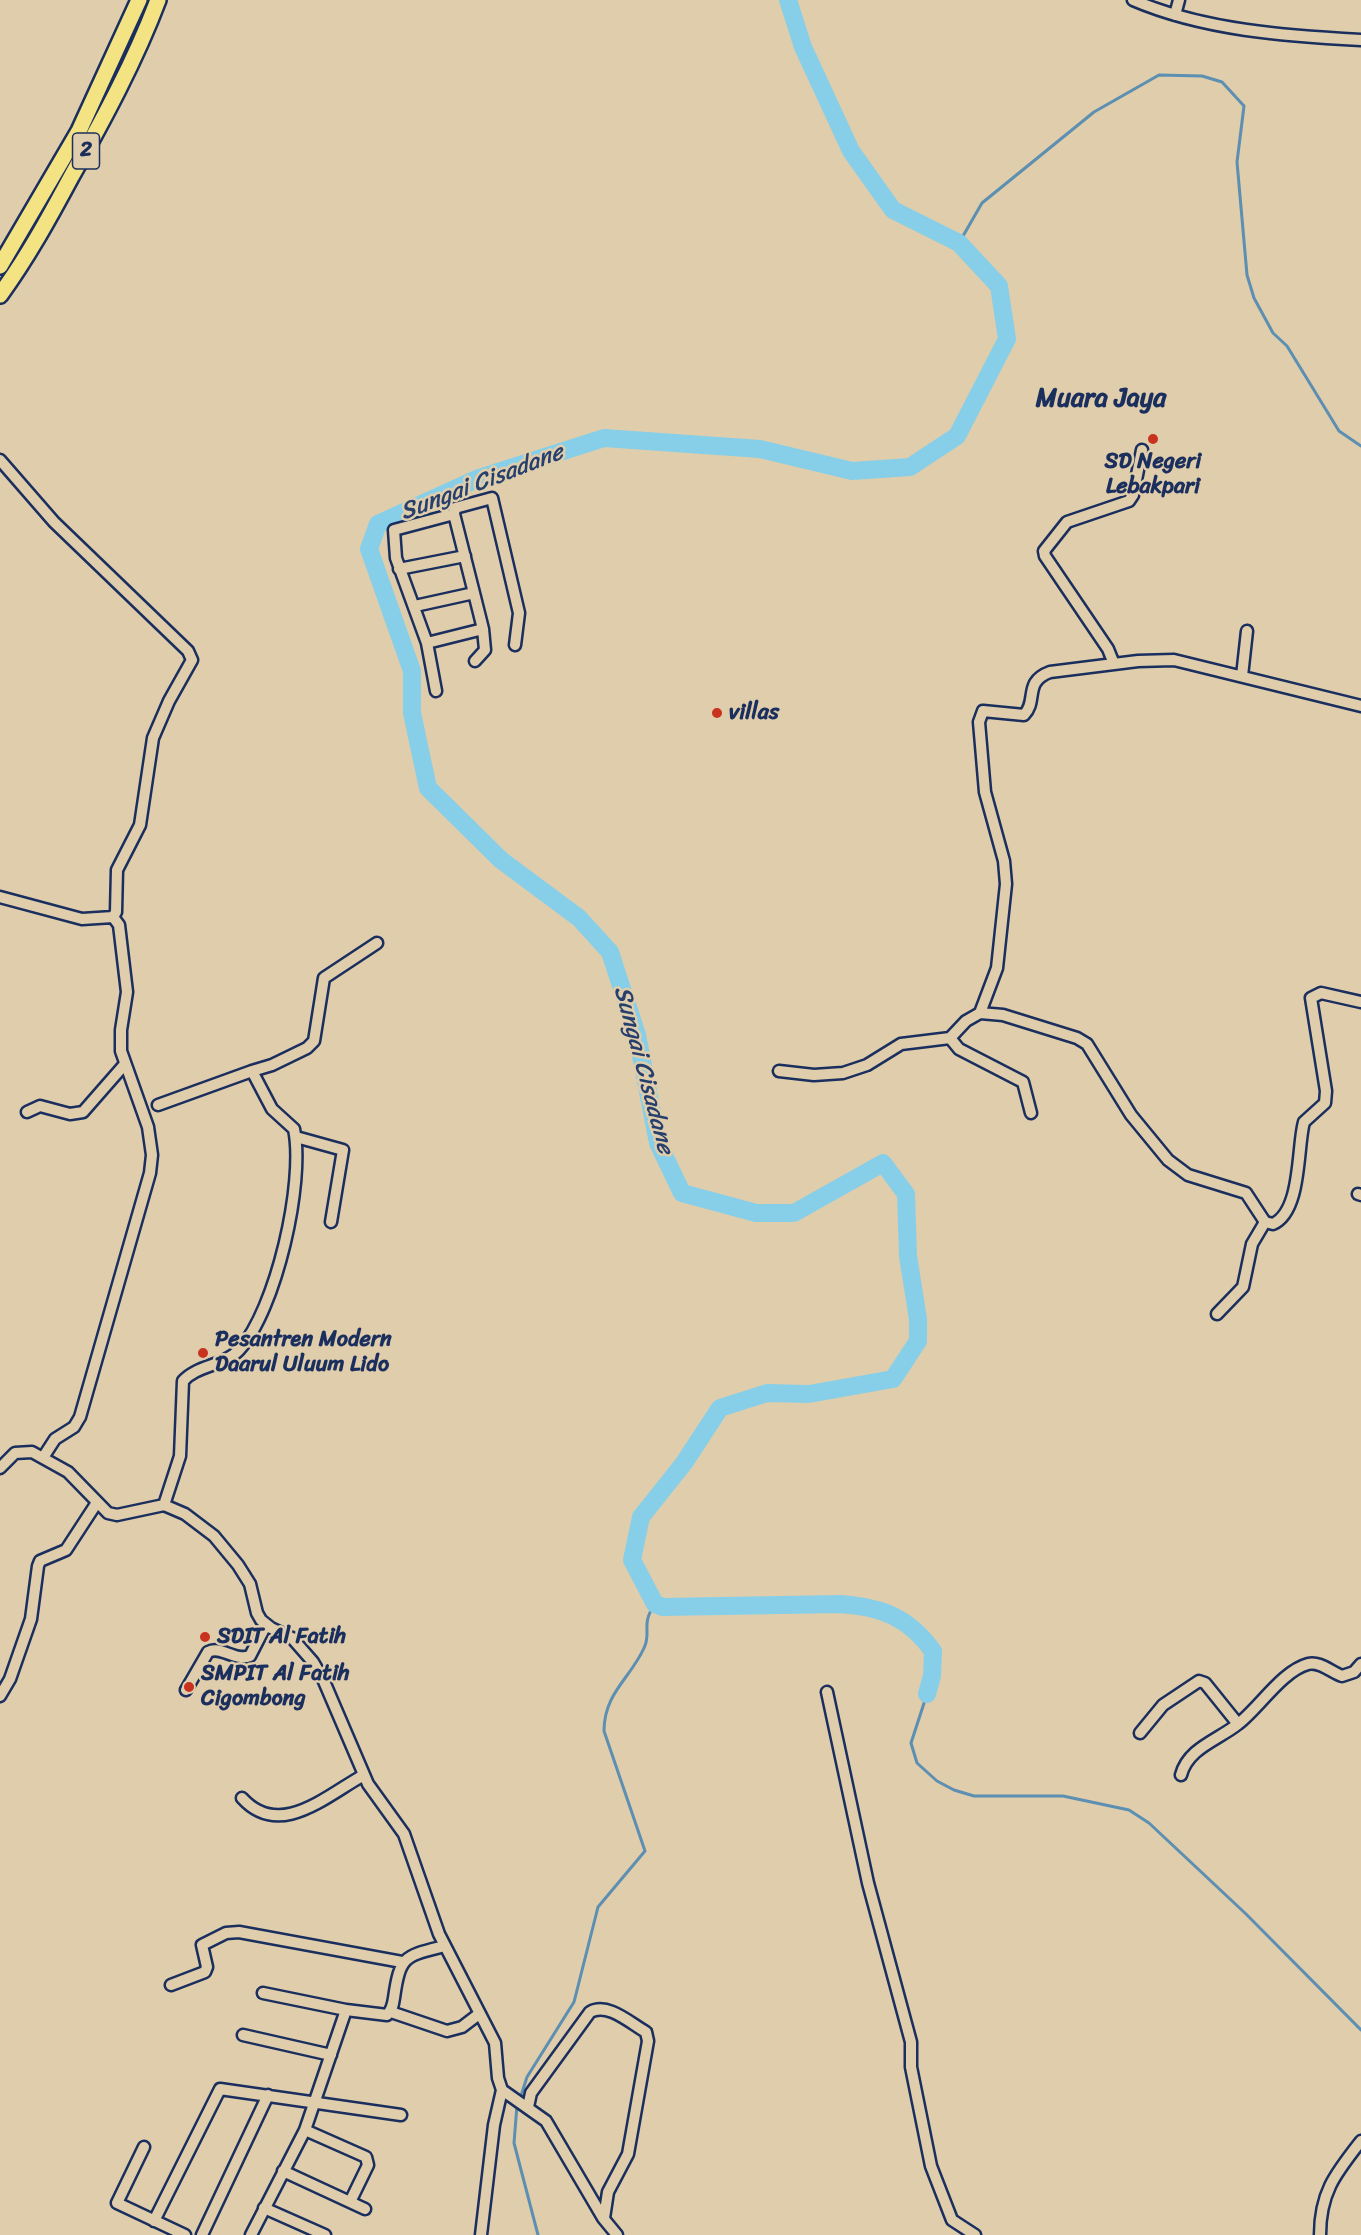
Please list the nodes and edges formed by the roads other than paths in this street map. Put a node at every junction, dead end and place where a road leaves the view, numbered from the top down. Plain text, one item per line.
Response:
1 (139, 0) edge
2 (158, 0) edge
3 (1133, 0) edge
4 (1179, 0) edge
5 (1175, 15) junction
6 (1361, 40) edge
7 (0, 266) edge
8 (0, 295) edge
9 (1142, 450) dead end
10 (0, 460) edge
11 (454, 514) junction
12 (465, 556) junction
13 (399, 569) junction
14 (474, 593) junction
15 (415, 606) junction
16 (483, 629) junction
17 (1247, 631) dead end
18 (428, 643) junction
19 (515, 645) dead end
20 (475, 661) dead end
21 (1114, 664) junction
22 (1242, 676) junction
23 (436, 691) dead end
24 (1361, 706) edge
25 (0, 897) edge
26 (113, 917) junction
27 (377, 943) dead end
28 (1361, 1002) edge
29 (980, 1013) junction
30 (950, 1038) junction
31 (125, 1064) junction
32 (252, 1071) junction
33 (779, 1071) dead end
34 (158, 1105) dead end
35 (27, 1112) dead end
36 (1031, 1113) dead end
37 (296, 1137) junction
38 (331, 1222) dead end
39 (1265, 1222) junction
40 (1217, 1314) dead end
41 (44, 1456) junction
42 (0, 1468) edge
43 (96, 1504) junction
44 (164, 1505) junction
45 (266, 1625) junction
46 (1361, 1664) edge
47 (186, 1690) dead end
48 (827, 1692) dead end
49 (0, 1696) edge
50 (1238, 1724) junction
51 (1140, 1733) dead end
52 (1181, 1774) dead end
53 (364, 1775) junction
54 (242, 1798) dead end
55 (445, 1946) junction
56 (402, 1962) junction
57 (171, 1985) dead end
58 (263, 1993) dead end
59 (346, 2010) junction
60 (391, 2012) junction
61 (479, 2014) junction
62 (243, 2035) dead end
63 (331, 2055) junction
64 (505, 2093) junction
65 (268, 2095) junction
66 (315, 2103) junction
67 (527, 2106) junction
68 (401, 2115) dead end
69 (305, 2130) junction
70 (1361, 2141) edge
71 (144, 2147) dead end
72 (283, 2171) junction
73 (350, 2202) junction
74 (264, 2208) junction
75 (365, 2209) dead end
76 (603, 2218) junction
77 (154, 2221) junction
78 (182, 2234) edge
79 (202, 2235) edge
80 (251, 2235) edge
81 (325, 2235) edge
82 (481, 2235) edge
83 (617, 2235) edge
84 (975, 2235) edge
85 (1320, 2235) edge

1 - 7 highway, 2
2 - 8 highway, 2
3 - 5 street
4 - 5 street
5 - 6 street
9 - 21 street
10 - 26 street
11 - 12 street
11 - 13 street
11 - 19 street
12 - 13 street
12 - 14 street
13 - 15 street
14 - 15 street
14 - 16 street
15 - 18 street
16 - 18 street
16 - 20 street
17 - 22 street
18 - 23 street
21 - 22 street
21 - 29 street
22 - 24 street
25 - 26 street
26 - 31 street
27 - 32 street
28 - 39 street
29 - 30 street
29 - 39 street
30 - 33 street
30 - 36 street
31 - 35 street
31 - 41 street
32 - 34 street
32 - 37 street
37 - 38 street
37 - 44 street
39 - 40 street
41 - 42 street
41 - 43 street
43 - 44 street
43 - 49 street
44 - 45 street
45 - 47 street
45 - 53 street
46 - 50 street
48 - 84 street
50 - 51 street
50 - 52 street
53 - 54 street
53 - 55 street
55 - 56 street
55 - 61 street
56 - 57 street
56 - 60 street
58 - 59 street
59 - 60 street
59 - 63 street
60 - 61 street
61 - 64 street
62 - 63 street
63 - 66 street
64 - 67 street
64 - 82 street
65 - 66 street
65 - 77 street
65 - 79 street
66 - 68 street
66 - 69 street
67 - 76 street
67 - 76 street
69 - 72 street
69 - 73 street
70 - 85 street
71 - 77 street
72 - 73 street
72 - 74 street
73 - 75 street
74 - 80 street
74 - 81 street
76 - 83 street
77 - 78 street

